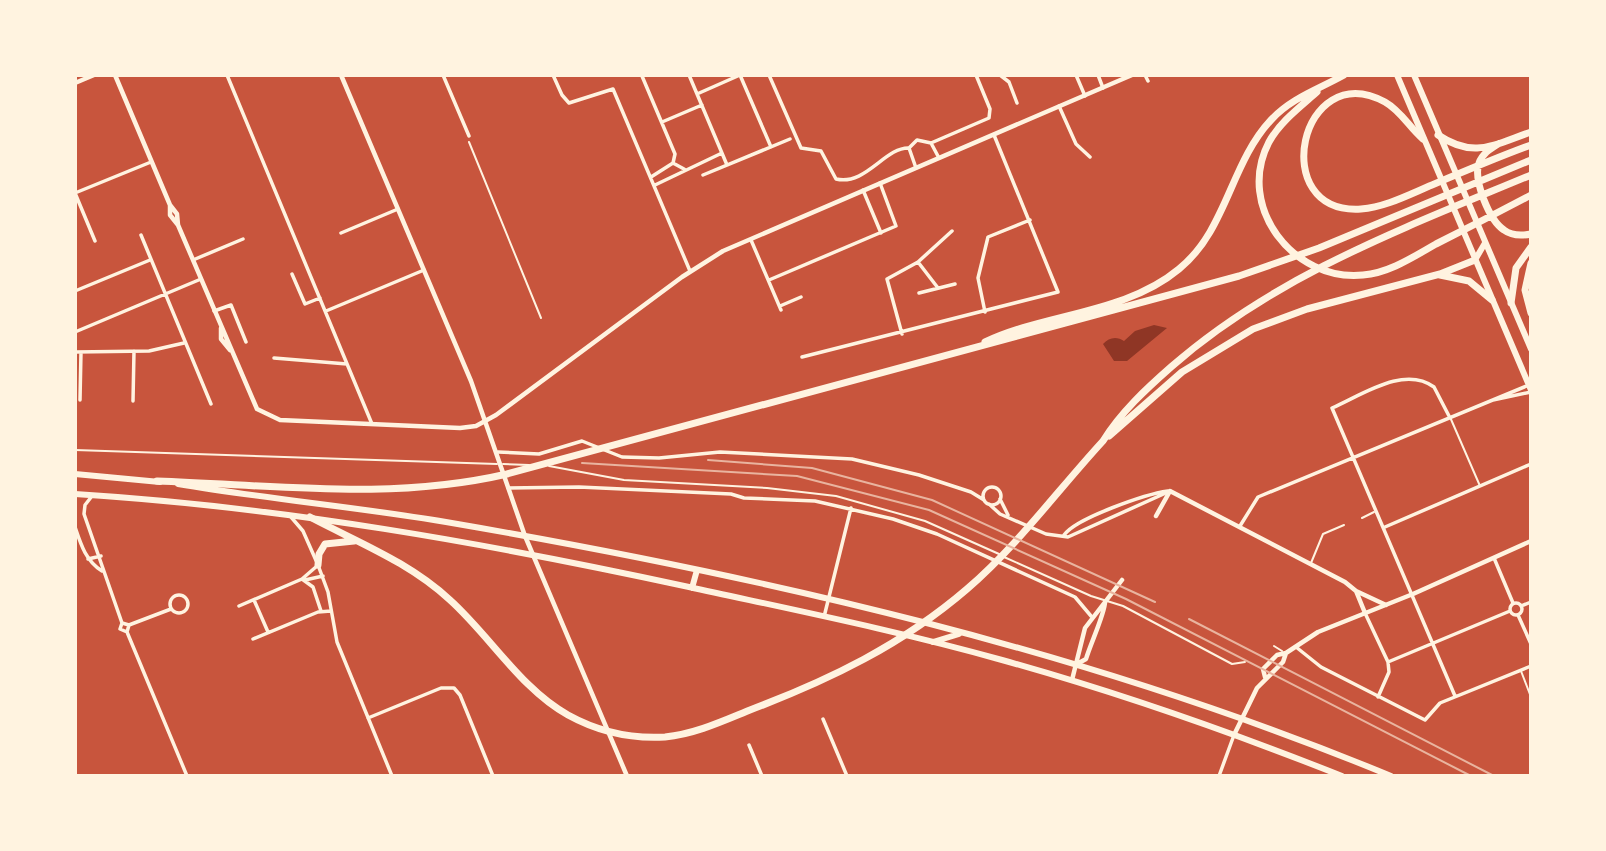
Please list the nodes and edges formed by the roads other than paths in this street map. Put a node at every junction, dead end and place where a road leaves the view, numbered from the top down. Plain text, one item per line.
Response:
1 (94, 75) edge
2 (115, 75) edge
3 (227, 75) edge
4 (341, 75) edge
5 (443, 75) edge
6 (553, 75) edge
7 (689, 75) edge
8 (740, 75) edge
9 (769, 75) edge
10 (976, 75) edge
11 (1000, 75) edge
12 (1076, 75) edge
13 (1098, 75) edge
14 (1132, 75) edge
15 (1145, 75) edge
16 (1344, 75) edge
17 (1397, 75) edge
18 (1414, 75) edge
19 (643, 76) edge
20 (1148, 81) dead end
21 (75, 83) edge
22 (1322, 87) junction
23 (1103, 88) junction
24 (697, 94) junction
25 (1085, 96) junction
26 (1017, 103) dead end
27 (702, 105) junction
28 (1059, 106) junction
29 (662, 122) junction
30 (1531, 132) edge
31 (994, 135) junction
32 (1438, 135) junction
33 (469, 136) dead end
34 (790, 139) dead end
35 (1423, 139) junction
36 (469, 142) dead end
37 (931, 143) junction
38 (1498, 144) junction
39 (1531, 145) edge
40 (771, 147) junction
41 (909, 148) junction
42 (722, 153) junction
43 (939, 158) junction
44 (1090, 158) dead end
45 (1531, 160) edge
46 (151, 162) junction
47 (673, 163) junction
48 (727, 165) junction
49 (916, 168) junction
50 (684, 169) junction
51 (703, 175) dead end
52 (1531, 175) edge
53 (650, 177) junction
54 (880, 183) junction
55 (654, 186) junction
56 (863, 190) junction
57 (75, 193) edge
58 (1531, 195) edge
59 (398, 209) junction
60 (1030, 220) junction
61 (952, 231) dead end
62 (341, 233) dead end
63 (881, 233) junction
64 (1531, 234) edge
65 (141, 235) dead end
66 (751, 238) junction
67 (243, 239) dead end
68 (95, 242) dead end
69 (1485, 243) junction
70 (1531, 247) edge
71 (150, 260) junction
72 (193, 260) junction
73 (1475, 260) junction
74 (918, 262) junction
75 (1531, 263) edge
76 (424, 270) junction
77 (690, 271) junction
78 (292, 274) dead end
79 (1440, 274) junction
80 (201, 279) junction
81 (769, 280) junction
82 (955, 284) dead end
83 (938, 288) junction
84 (75, 291) edge
85 (164, 293) junction
86 (919, 293) dead end
87 (801, 297) dead end
88 (320, 298) junction
89 (1492, 300) junction
90 (1511, 303) junction
91 (214, 311) junction
92 (325, 311) junction
93 (985, 312) junction
94 (1531, 313) edge
95 (541, 318) dead end
96 (75, 332) edge
97 (902, 334) junction
98 (246, 342) dead end
99 (185, 343) junction
100 (974, 346) junction
101 (1531, 349) edge
102 (134, 351) junction
103 (75, 352) edge
104 (81, 352) junction
105 (802, 357) dead end
106 (274, 358) dead end
107 (347, 364) junction
108 (1530, 388) edge
109 (80, 400) dead end
110 (133, 401) dead end
111 (1488, 401) junction
112 (211, 404) dead end
113 (1449, 416) junction
114 (485, 422) junction
115 (372, 424) junction
116 (1103, 441) junction
117 (75, 450) edge
118 (498, 452) junction
119 (1353, 456) junction
120 (500, 464) junction
121 (1531, 464) edge
122 (75, 474) edge
123 (157, 481) junction
124 (1480, 486) junction
125 (508, 488) junction
126 (986, 489) junction
127 (1170, 491) junction
128 (971, 492) junction
129 (75, 494) edge
130 (94, 495) junction
131 (1000, 499) junction
132 (984, 500) junction
133 (989, 504) junction
134 (851, 508) junction
135 (1377, 511) junction
136 (286, 513) junction
137 (1009, 515) junction
138 (1097, 515) junction
139 (1156, 516) dead end
140 (310, 517) junction
141 (1362, 518) dead end
142 (1101, 523) junction
143 (1344, 525) dead end
144 (1240, 526) junction
145 (75, 527) edge
146 (1384, 527) junction
147 (525, 536) junction
148 (1063, 536) junction
149 (359, 541) junction
150 (1531, 541) edge
151 (533, 554) junction
152 (101, 556) junction
153 (1494, 558) junction
154 (88, 559) junction
155 (1311, 564) junction
156 (318, 565) junction
157 (697, 570) junction
158 (102, 571) junction
159 (323, 576) junction
160 (303, 579) junction
161 (1122, 580) dead end
162 (692, 588) junction
163 (1356, 591) junction
164 (1412, 594) junction
165 (828, 599) junction
166 (254, 600) junction
167 (1105, 600) junction
168 (1531, 602) edge
169 (1513, 603) junction
170 (1387, 605) junction
171 (240, 606) dead end
172 (1521, 606) junction
173 (172, 609) junction
174 (321, 611) junction
175 (331, 611) junction
176 (1510, 611) junction
177 (1366, 613) junction
178 (1518, 615) junction
179 (1091, 616) junction
180 (824, 617) junction
181 (122, 623) junction
182 (129, 625) junction
183 (127, 632) junction
184 (268, 632) junction
185 (964, 634) junction
186 (253, 639) dead end
187 (933, 642) junction
188 (1433, 643) junction
189 (1531, 644) edge
190 (1274, 646) dead end
191 (1295, 646) junction
192 (1286, 653) junction
193 (1245, 662) dead end
194 (1388, 663) junction
195 (1077, 665) junction
196 (1531, 666) edge
197 (1521, 670) junction
198 (1265, 677) junction
199 (1072, 680) junction
200 (1455, 696) junction
201 (1531, 696) edge
202 (1378, 697) junction
203 (368, 718) junction
204 (1241, 718) junction
205 (823, 719) dead end
206 (1234, 735) junction
207 (749, 745) dead end
208 (187, 776) edge
209 (392, 776) edge
210 (493, 776) edge
211 (627, 776) edge
212 (762, 776) edge
213 (847, 776) edge
214 (1219, 776) edge
215 (1342, 776) edge
216 (1391, 776) edge

1 - 21 street
2 - 46 street
3 - 88 street
4 - 59 street
5 - 33 street
6 - 53 street
7 - 24 street
8 - 24 street
8 - 40 street
9 - 41 street
10 - 37 street
11 - 26 street
12 - 25 street
13 - 23 street
14 - 23 street
15 - 20 street
16 - 22 highway
17 - 35 main road
18 - 32 main road
19 - 29 street
22 - 58 highway
22 - 100 highway
23 - 25 street
24 - 27 street
25 - 28 street
27 - 29 street
27 - 42 street
28 - 31 street
28 - 44 street
29 - 47 street
30 - 38 highway
31 - 43 street
31 - 60 street
32 - 38 highway
32 - 69 main road
34 - 40 street
35 - 39 highway
35 - 73 main road
36 - 95 lane
37 - 41 street
37 - 43 street
38 - 64 highway
40 - 48 street
41 - 49 street
42 - 48 street
42 - 50 street
43 - 49 street
45 - 100 highway
46 - 57 street
46 - 72 street
47 - 50 street
47 - 53 street
48 - 51 street
49 - 54 street
50 - 55 street
52 - 116 highway
53 - 55 street
54 - 56 street
54 - 63 street
55 - 77 street
56 - 63 street
56 - 66 street
57 - 68 street
59 - 62 street
59 - 76 street
60 - 93 street
60 - 93 street
61 - 74 street
63 - 81 street
65 - 71 street
66 - 77 street
66 - 81 street
67 - 72 street
69 - 73 main road
69 - 90 main road
70 - 90 highway
71 - 84 street
71 - 85 street
72 - 80 street
73 - 79 highway
73 - 89 main road
74 - 83 street
74 - 97 street
75 - 94 highway
76 - 92 street
76 - 114 street
77 - 114 street
78 - 88 street
79 - 89 highway
79 - 116 highway
80 - 85 street
80 - 91 street
81 - 87 street
82 - 83 street
83 - 86 street
85 - 96 street
85 - 99 street
88 - 92 street
89 - 108 main road
90 - 101 main road
91 - 98 street
91 - 115 street
92 - 107 street
93 - 97 street
97 - 105 street
99 - 102 street
99 - 112 street
100 - 123 highway
102 - 104 street
102 - 110 street
103 - 104 street
104 - 109 street
106 - 107 street
107 - 115 street
108 - 111 street
108 - 111 street
111 - 113 street
113 - 119 street
113 - 119 street
113 - 124 lane
114 - 115 street
114 - 118 street
116 - 149 highway
117 - 120 lane
118 - 120 street
118 - 128 street
119 - 135 street
119 - 144 street
120 - 125 street
120 - 167 lane
121 - 124 street
122 - 123 main road
123 - 147 main road
124 - 146 street
125 - 134 street
125 - 147 street
126 - 128 street
126 - 131 street
126 - 132 street
127 - 138 street
127 - 139 street
127 - 142 street
127 - 144 street
128 - 132 street
129 - 130 main road
130 - 136 main road
130 - 152 street
131 - 133 street
131 - 137 street
132 - 133 street
133 - 137 street
134 - 165 street
134 - 179 street
135 - 141 lane
135 - 146 street
136 - 140 main road
136 - 156 street
137 - 148 street
138 - 142 street
138 - 148 street
140 - 149 highway
140 - 151 main road
142 - 148 street
143 - 155 lane
144 - 155 street
145 - 154 street
146 - 164 street
147 - 151 street
147 - 157 main road
149 - 156 highway
150 - 153 street
151 - 162 main road
151 - 211 street
152 - 154 street
152 - 158 street
153 - 164 street
153 - 169 street
154 - 158 street
155 - 163 street
156 - 159 street
156 - 160 street
157 - 162 main road
157 - 165 main road
158 - 181 street
159 - 160 street
159 - 175 street
160 - 166 street
160 - 174 street
161 - 167 street
162 - 180 main road
163 - 170 street
163 - 177 street
164 - 170 street
164 - 188 street
165 - 180 street
165 - 185 main road
166 - 171 street
166 - 184 street
167 - 179 street
167 - 193 lane
167 - 195 street
168 - 172 street
169 - 172 street
169 - 176 street
170 - 177 street
172 - 178 street
173 - 173 street
173 - 182 street
174 - 175 street
174 - 184 street
175 - 203 street
176 - 178 street
176 - 188 street
177 - 191 street
177 - 194 street
178 - 189 street
179 - 195 street
180 - 187 main road
181 - 182 street
181 - 183 street
182 - 183 street
183 - 208 street
184 - 186 street
185 - 187 main road
185 - 195 main road
187 - 199 main road
188 - 194 street
188 - 200 street
190 - 192 lane
191 - 192 street
191 - 202 street
192 - 198 street
192 - 198 street
194 - 202 street
195 - 199 street
195 - 204 main road
196 - 197 street
197 - 200 street
197 - 201 lane
198 - 204 street
199 - 206 main road
200 - 202 street
203 - 209 street
203 - 210 street
204 - 206 street
204 - 216 main road
205 - 213 street
206 - 214 street
206 - 215 main road
207 - 212 street

